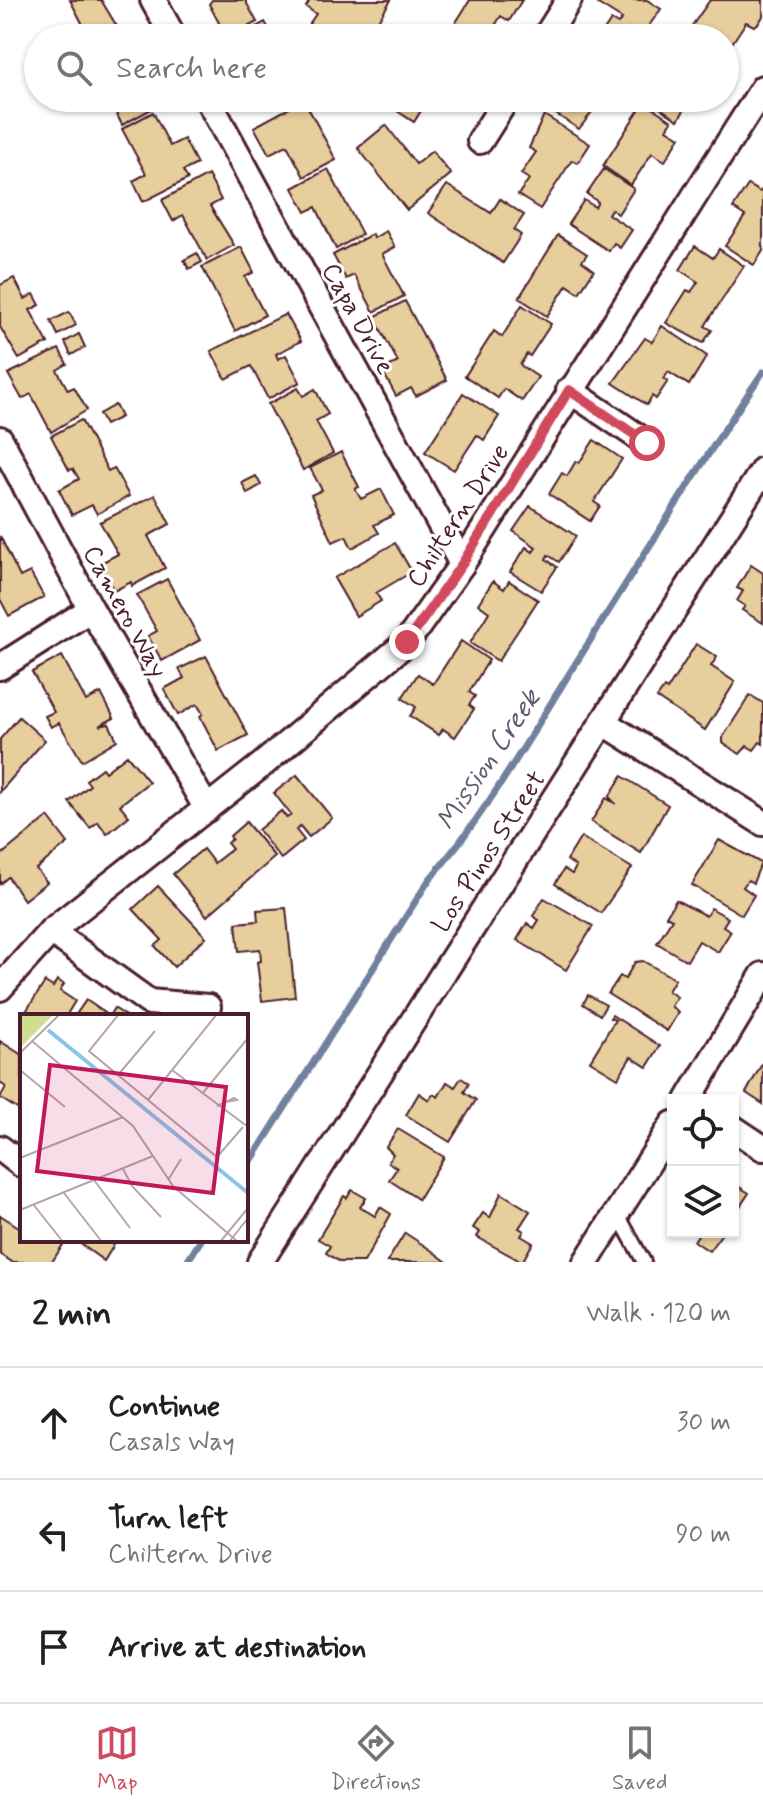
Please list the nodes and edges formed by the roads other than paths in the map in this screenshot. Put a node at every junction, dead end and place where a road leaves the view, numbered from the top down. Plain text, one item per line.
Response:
1 (153, 0) edge
2 (569, 0) edge
3 (166, 24) edge
4 (554, 24) edge
5 (763, 88) edge
6 (215, 112) edge
7 (498, 112) edge
8 (480, 141) dead end
9 (569, 390) junction
10 (0, 439) edge
11 (647, 443) dead end
12 (763, 470) edge
13 (756, 496) edge
14 (462, 564) junction
15 (91, 609) junction
16 (0, 667) edge
17 (603, 722) junction
18 (207, 809) junction
19 (763, 823) edge
20 (51, 931) junction
21 (763, 975) edge
22 (0, 988) edge
23 (208, 1007) dead end
24 (692, 1094) edge
25 (739, 1132) edge
26 (667, 1134) edge
27 (0, 1148) edge
28 (763, 1148) edge
29 (20, 1163) edge
30 (617, 1213) junction
31 (260, 1262) edge
32 (586, 1262) edge
33 (644, 1262) edge

1 - 3 street
2 - 4 street
5 - 9 street, Chiltern Drive
6 - 14 street, Capa Drive
7 - 8 street
9 - 11 street
9 - 14 street, Chiltern Drive
10 - 15 street, Camero Way
12 - 13 street, Los Pinos Street
13 - 17 street, Los Pinos Street
14 - 18 street, Chiltern Drive
15 - 16 street
15 - 18 street, Camero Way
17 - 19 street
17 - 31 street, Los Pinos Street
18 - 20 street, Chiltern Drive
20 - 22 street, Chiltern Drive
20 - 23 street
21 - 24 street
25 - 28 street
26 - 30 street
27 - 29 street
30 - 32 street
30 - 33 lane

